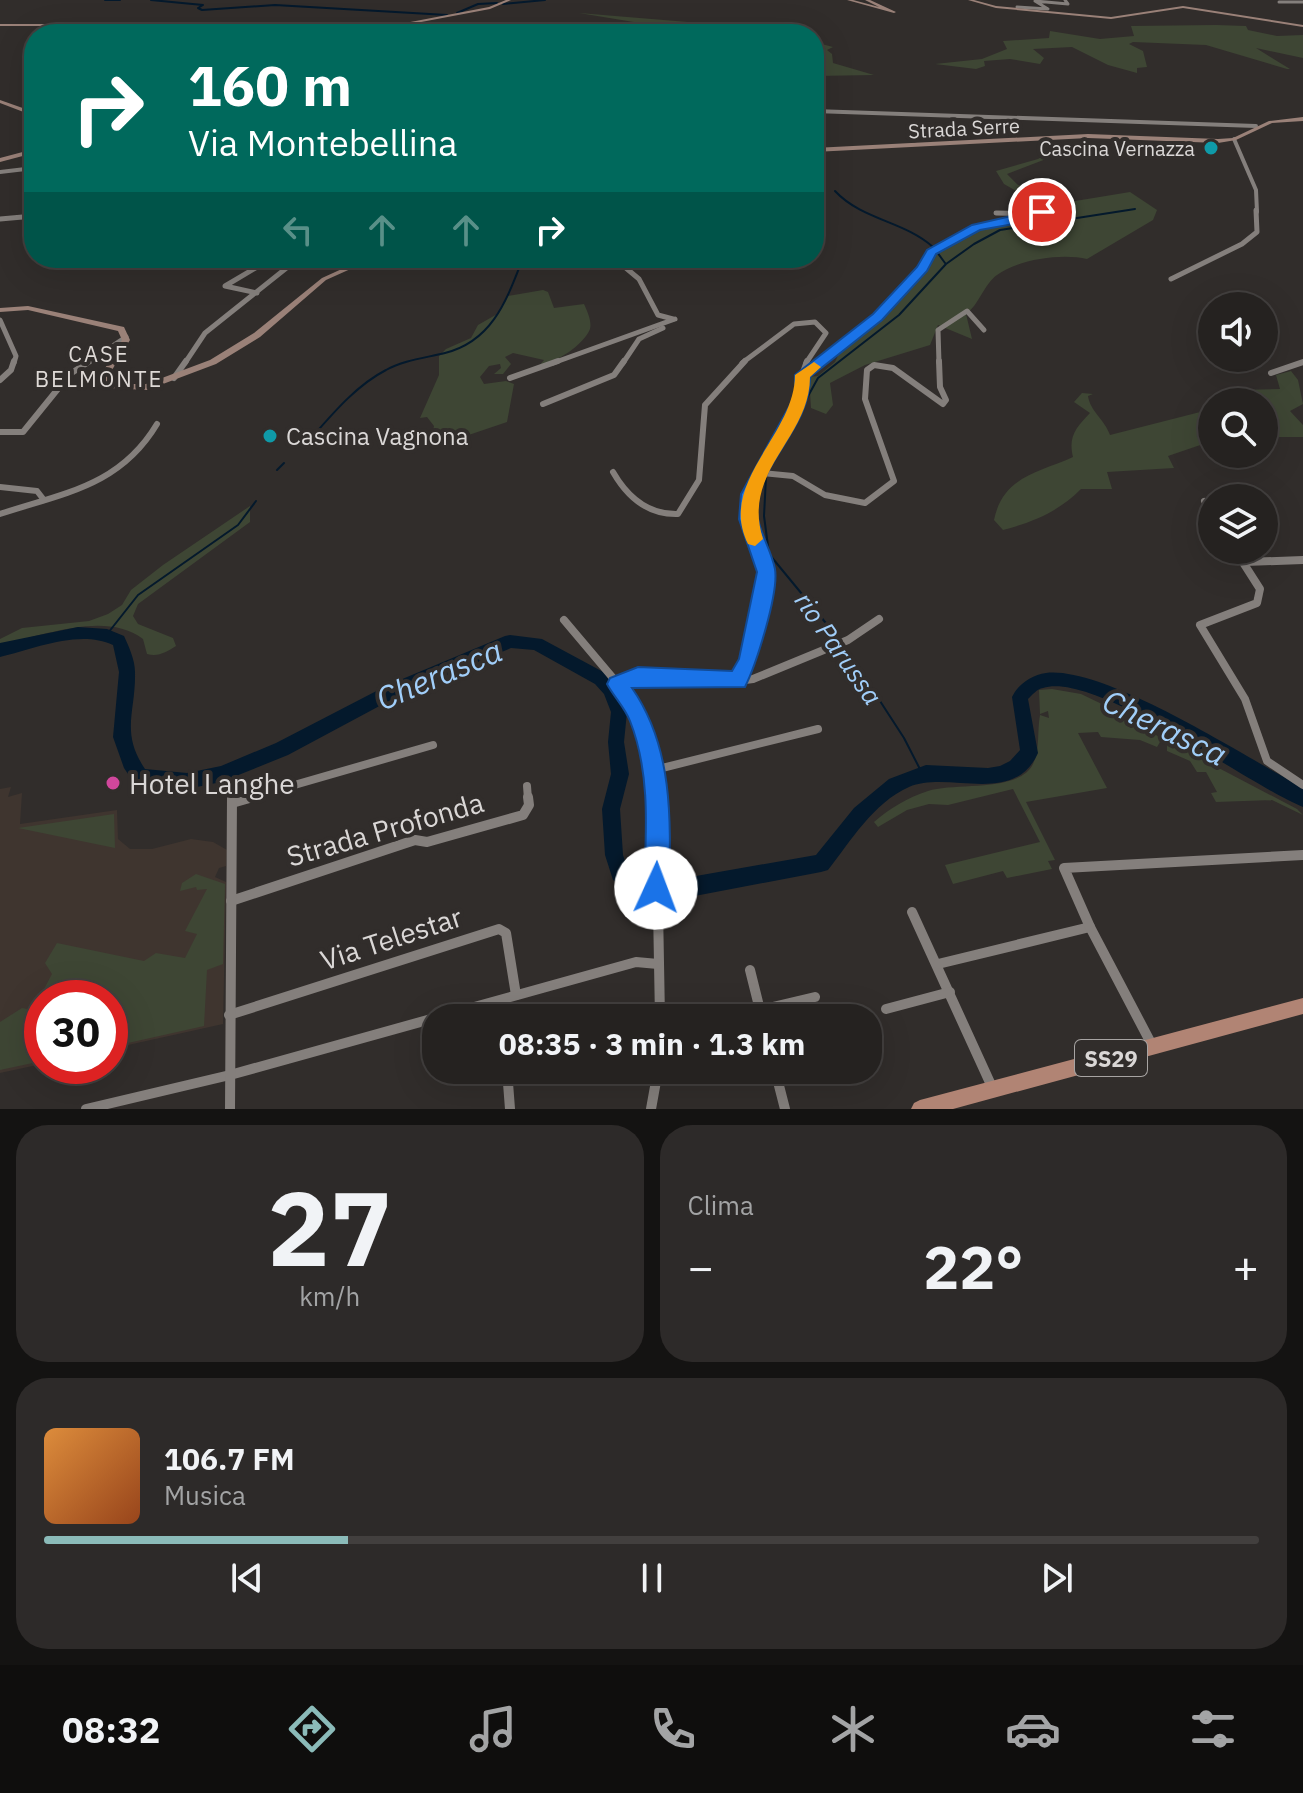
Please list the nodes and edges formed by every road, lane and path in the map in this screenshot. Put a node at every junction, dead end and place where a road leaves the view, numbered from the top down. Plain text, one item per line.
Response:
1 (506, 0) edge
2 (849, 0) edge
3 (867, 0) edge
4 (970, 0) edge
5 (1065, 0) edge
6 (1279, 2) edge
7 (1303, 2) edge
8 (1017, 7) junction
9 (405, 24) edge
10 (0, 25) edge
11 (24, 25) edge
12 (1303, 26) edge
13 (0, 101) edge
14 (24, 110) edge
15 (824, 111) edge
16 (1303, 119) edge
17 (1256, 126) junction
18 (1234, 139) junction
19 (824, 150) edge
20 (24, 154) edge
21 (0, 160) edge
22 (24, 169) edge
23 (0, 172) edge
24 (996, 213) dead end
25 (24, 217) edge
26 (0, 219) edge
27 (255, 268) edge
28 (287, 268) edge
29 (349, 268) edge
30 (626, 268) edge
31 (1171, 279) dead end
32 (257, 293) junction
33 (0, 310) edge
34 (675, 319) junction
35 (0, 320) edge
36 (984, 330) dead end
37 (126, 337) junction
38 (1303, 362) edge
39 (1271, 373) dead end
40 (802, 375) junction
41 (174, 378) junction
42 (510, 378) dead end
43 (0, 380) edge
44 (543, 404) dead end
45 (157, 424) dead end
46 (0, 432) edge
47 (613, 472) dead end
48 (765, 473) junction
49 (0, 487) edge
50 (44, 500) junction
51 (0, 514) edge
52 (1303, 560) edge
53 (1278, 561) edge
54 (1246, 564) edge
55 (879, 619) dead end
56 (564, 620) dead end
57 (738, 681) junction
58 (618, 684) junction
59 (818, 729) dead end
60 (433, 745) dead end
61 (654, 770) junction
62 (232, 785) dead end
63 (1303, 785) edge
64 (527, 786) dead end
65 (232, 803) junction
66 (1303, 855) edge
67 (231, 901) junction
68 (912, 912) dead end
69 (1090, 927) junction
70 (658, 964) junction
71 (938, 964) junction
72 (750, 970) dead end
73 (950, 992) junction
74 (516, 995) junction
75 (815, 997) dead end
76 (659, 1004) edge
77 (758, 1004) edge
78 (793, 1004) edge
79 (1303, 1006) edge
80 (886, 1009) dead end
81 (229, 1015) junction
82 (1153, 1047) junction
83 (230, 1075) junction
84 (508, 1084) edge
85 (655, 1084) edge
86 (779, 1084) edge
87 (993, 1089) junction
88 (86, 1109) edge
89 (230, 1109) edge
90 (510, 1109) edge
91 (651, 1109) edge
92 (785, 1109) edge
93 (920, 1109) edge

1 - 9 street
2 - 3 street
4 - 8 street
5 - 8 street
6 - 7 street
8 - 12 street
10 - 11 street
13 - 14 street
15 - 17 street
16 - 17 street
17 - 18 street, Strada Serre
18 - 19 street, Strada Serre
18 - 31 street
20 - 21 street
22 - 23 street
24 - 40 street
25 - 26 street
27 - 32 street
28 - 32 street
29 - 41 street
30 - 34 street
32 - 41 street
33 - 37 street
34 - 42 street
34 - 44 street
35 - 43 street
36 - 48 street
37 - 41 street
37 - 46 street
38 - 39 street
40 - 47 street
40 - 48 street
45 - 50 street
48 - 57 street
49 - 50 street
50 - 51 street
52 - 53 street
54 - 63 street
55 - 57 street
56 - 58 street
57 - 58 street
58 - 61 street
59 - 61 street
60 - 65 street
61 - 70 street
62 - 65 street
64 - 67 street, Strada Profonda
65 - 67 street
66 - 69 street
67 - 81 street
68 - 71 street
69 - 71 street
69 - 82 street
70 - 74 street
70 - 76 street
71 - 73 street
72 - 77 street
73 - 80 street
73 - 87 street
74 - 81 street, Via Telestar
74 - 83 street
75 - 78 street
79 - 82 main road, SS29
81 - 83 street
82 - 87 main road, SS29
83 - 88 street
83 - 89 street
84 - 90 street
85 - 91 street
86 - 92 street
87 - 93 main road, SS29

